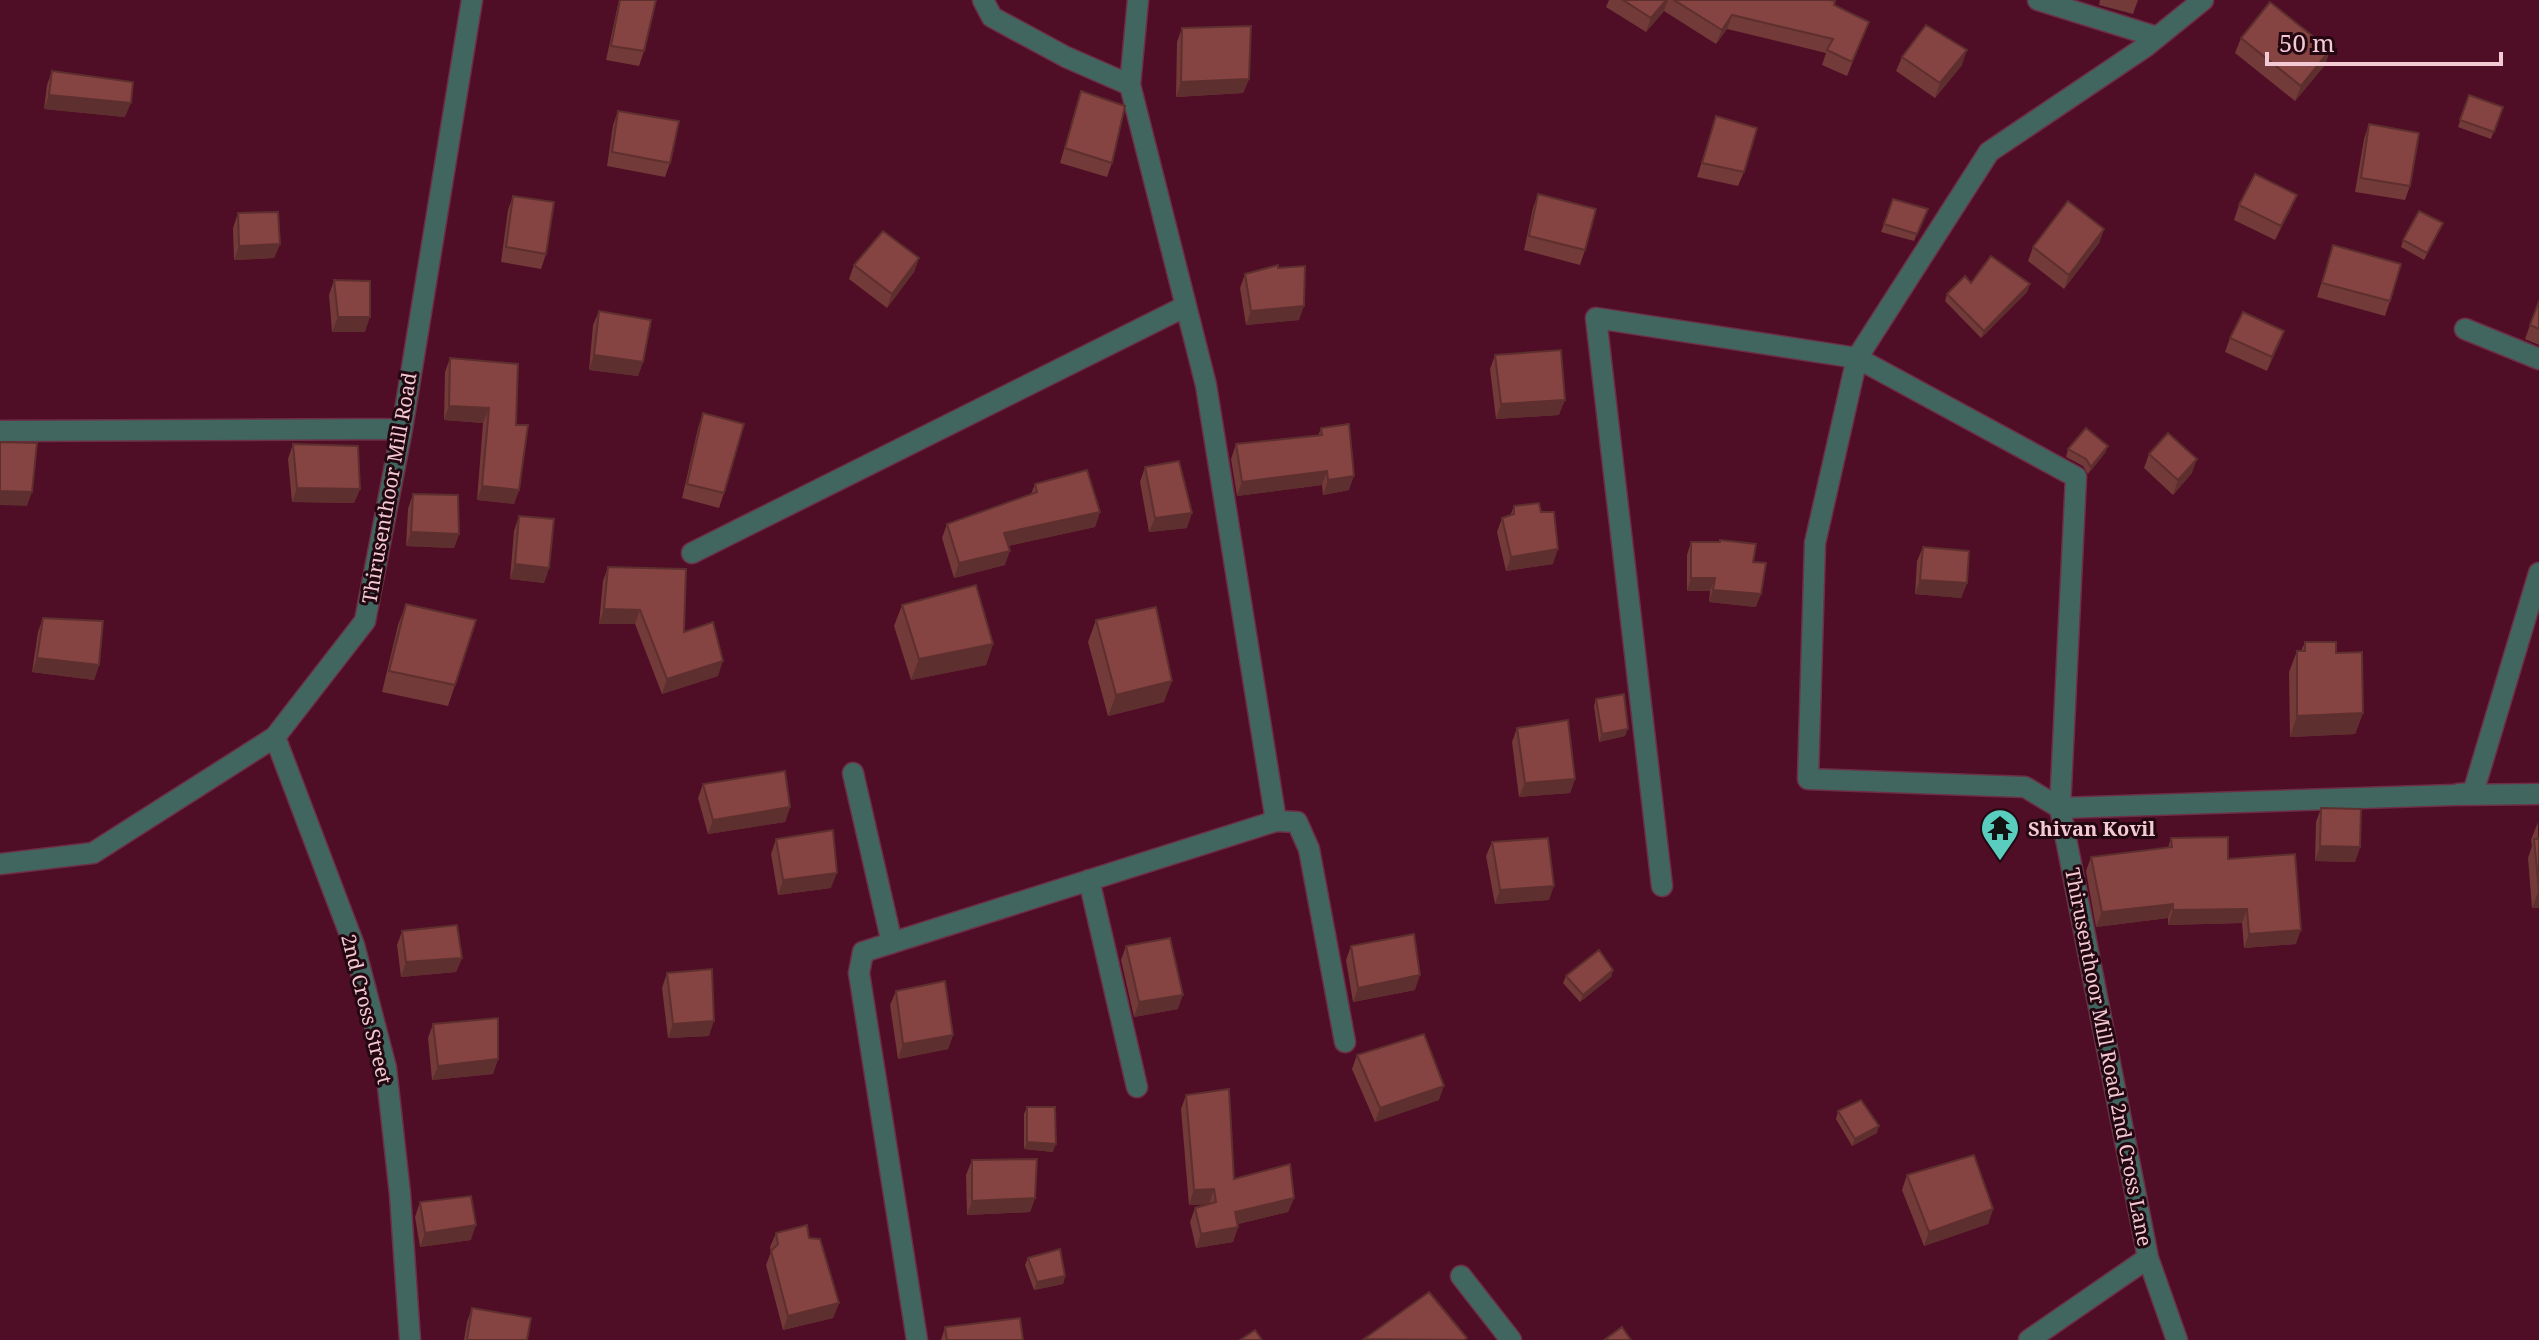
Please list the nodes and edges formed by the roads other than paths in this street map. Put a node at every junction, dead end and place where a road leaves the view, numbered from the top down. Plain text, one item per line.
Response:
1 (472, 0) edge
2 (983, 0) edge
3 (1138, 0) edge
4 (2038, 0) edge
5 (2203, 0) edge
6 (2157, 37) junction
7 (1130, 85) junction
8 (1186, 306) junction
9 (2465, 329) dead end
10 (1857, 358) junction
11 (2539, 359) edge
12 (402, 429) junction
13 (0, 431) edge
14 (692, 553) dead end
15 (2539, 573) edge
16 (275, 737) junction
17 (853, 773) dead end
18 (2539, 794) edge
19 (2453, 795) junction
20 (2060, 808) junction
21 (1276, 821) junction
22 (0, 864) edge
23 (1089, 880) junction
24 (1662, 886) dead end
25 (892, 943) junction
26 (1345, 1042) dead end
27 (1137, 1087) dead end
28 (2148, 1258) junction
29 (1461, 1276) dead end
30 (410, 1340) edge
31 (917, 1340) edge
32 (1511, 1340) edge
33 (2029, 1340) edge
34 (2177, 1340) edge

1 - 12 street, Thirusenthoor Mill Road
2 - 7 street
3 - 7 street
4 - 6 street
5 - 6 street
6 - 10 street
7 - 8 street
8 - 14 street
8 - 21 street
9 - 11 street
10 - 20 street, Thirusenthoor Mill Road 2nd Cross Lane
10 - 20 street
10 - 24 street
12 - 13 street
12 - 16 street, Thirusenthoor Mill Road
15 - 19 street
16 - 22 street, Thirusenthoor Mill Road
16 - 30 street, 2nd Cross Street
17 - 25 street
18 - 19 street
19 - 20 street
20 - 28 street, Thirusenthoor Mill Road 2nd Cross Lane
21 - 23 street
21 - 26 street
23 - 25 street
23 - 27 street
25 - 31 street
28 - 33 street, Thirusenthoor Mill Road 2nd Cross Lane
28 - 34 street
29 - 32 street

